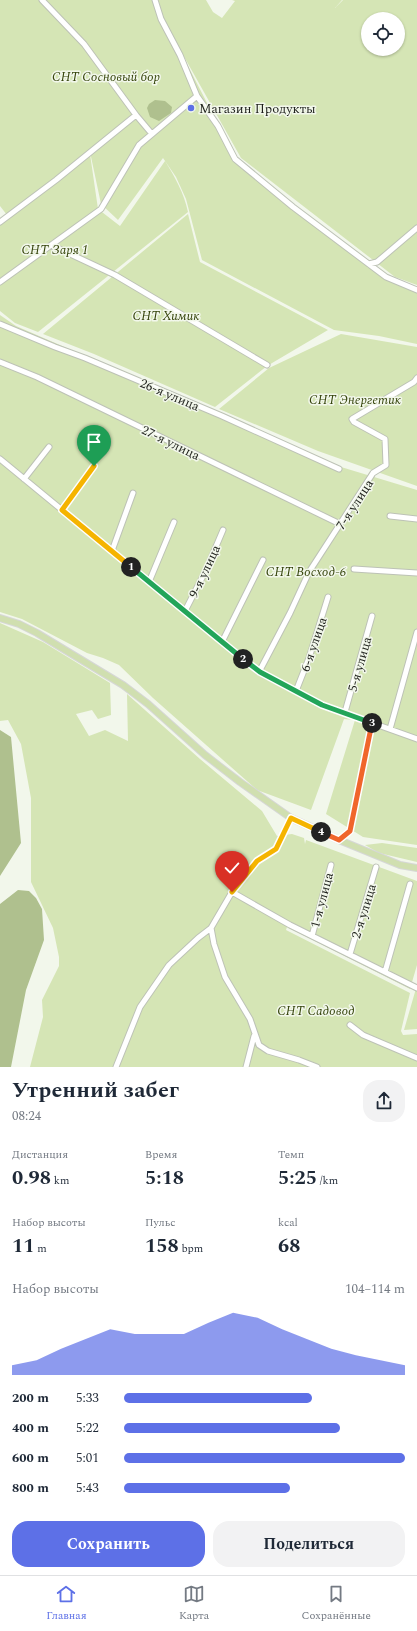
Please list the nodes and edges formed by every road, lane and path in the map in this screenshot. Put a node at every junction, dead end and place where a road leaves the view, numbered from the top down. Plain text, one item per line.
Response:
1 (42, 0) edge
2 (155, 0) edge
3 (197, 96) junction
4 (136, 115) junction
5 (152, 134) junction
6 (0, 222) edge
7 (417, 228) edge
8 (51, 245) junction
9 (369, 264) junction
10 (0, 282) edge
11 (417, 290) edge
12 (0, 324) edge
13 (0, 362) edge
14 (266, 365) dead end
15 (417, 378) edge
16 (48, 447) dead end
17 (0, 459) edge
18 (94, 466) dead end
19 (339, 469) dead end
20 (24, 479) junction
21 (133, 493) dead end
22 (62, 510) junction
23 (390, 516) dead end
24 (417, 519) edge
25 (174, 522) dead end
26 (340, 524) junction
27 (223, 530) dead end
28 (113, 552) junction
29 (263, 560) dead end
30 (354, 569) dead end
31 (417, 573) edge
32 (150, 582) junction
33 (328, 597) dead end
34 (184, 611) junction
35 (372, 616) dead end
36 (0, 618) edge
37 (417, 632) edge
38 (222, 642) junction
39 (260, 672) junction
40 (296, 691) junction
41 (345, 712) junction
42 (372, 722) junction
43 (390, 729) junction
44 (417, 739) edge
45 (291, 818) junction
46 (339, 840) junction
47 (331, 865) dead end
48 (376, 867) dead end
49 (417, 868) edge
50 (410, 884) dead end
51 (232, 892) junction
52 (211, 928) junction
53 (312, 936) junction
54 (350, 954) junction
55 (385, 972) junction
56 (417, 988) edge
57 (350, 1025) dead end
58 (254, 1035) junction
59 (417, 1058) edge
60 (116, 1067) edge
61 (246, 1067) edge
62 (317, 1067) edge

1 - 4 street
2 - 3 street
3 - 5 street
3 - 9 street
4 - 5 street
4 - 6 street
5 - 8 street
7 - 9 street
8 - 10 street
8 - 14 street
9 - 11 street
12 - 19 street, 26-я улица
13 - 26 street, 27-я улица
15 - 26 street, 7-я улица
16 - 20 street
17 - 20 street
18 - 22 street
20 - 22 street
21 - 28 street
22 - 28 street
23 - 24 street
25 - 32 street
26 - 39 street, 7-я улица
27 - 34 street, 9-я улица
28 - 32 street
29 - 38 street
30 - 31 street
32 - 34 street
33 - 40 street, 6-я улица
34 - 38 street
35 - 41 street, 5-я улица
36 - 45 main road
37 - 43 street
38 - 39 street
39 - 40 street
40 - 41 street
41 - 42 street
42 - 43 street
42 - 46 street
43 - 44 street
45 - 46 main road
45 - 51 street
46 - 49 main road
47 - 53 street, 1-я улица
48 - 54 street, 2-я улица
50 - 55 street
51 - 52 street
51 - 53 street
52 - 58 street
52 - 60 street
53 - 54 street
54 - 55 street
55 - 56 street
57 - 59 street
58 - 61 street
58 - 62 street

